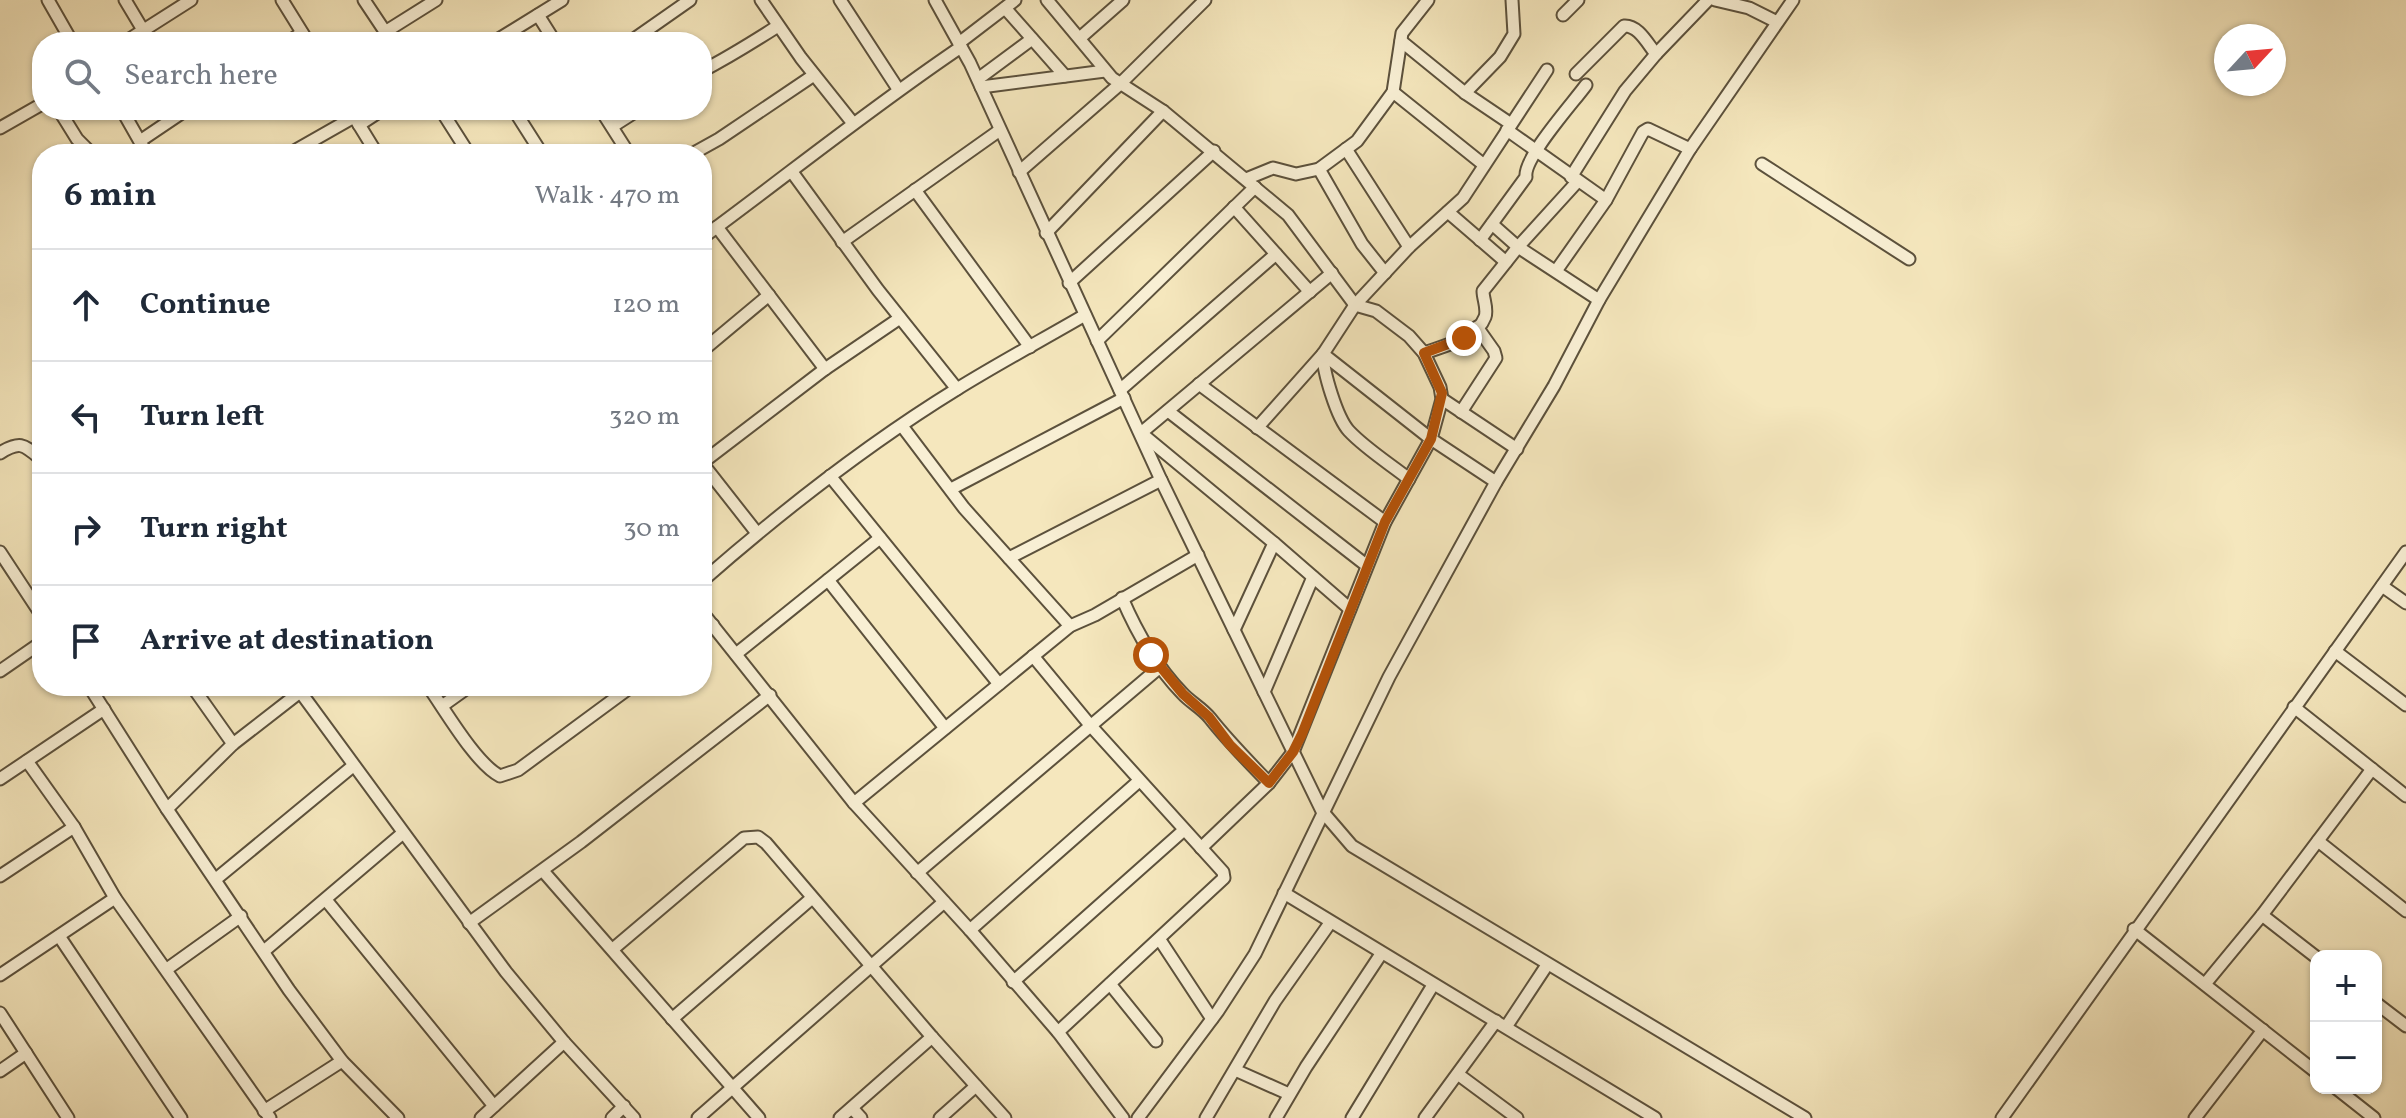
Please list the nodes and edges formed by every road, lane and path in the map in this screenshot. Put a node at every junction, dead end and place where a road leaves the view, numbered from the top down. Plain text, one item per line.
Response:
1 (48, 0) edge
2 (125, 0) edge
3 (191, 0) edge
4 (282, 0) edge
5 (364, 0) edge
6 (436, 0) edge
7 (562, 0) edge
8 (690, 0) edge
9 (761, 0) edge
10 (840, 0) edge
11 (1015, 0) edge
12 (1047, 0) edge
13 (1123, 0) edge
14 (1205, 0) edge
15 (1428, 0) edge
16 (1512, 0) edge
17 (1578, 0) edge
18 (1708, 0) edge
19 (1715, 0) edge
20 (1793, 0) edge
21 (937, 2) edge
22 (1005, 8) junction
23 (538, 15) junction
24 (1563, 15) dead end
25 (1777, 22) junction
26 (778, 26) junction
27 (143, 30) junction
28 (66, 32) edge
29 (140, 32) edge
30 (302, 32) edge
31 (385, 32) edge
32 (394, 32) edge
33 (510, 32) edge
34 (549, 32) edge
35 (644, 32) edge
36 (1081, 37) junction
37 (1032, 39) junction
38 (1401, 41) junction
39 (960, 45) junction
40 (1656, 54) junction
41 (712, 66) edge
42 (1547, 70) dead end
43 (1105, 71) junction
44 (1576, 74) dead end
45 (814, 75) junction
46 (1065, 76) junction
47 (980, 83) junction
48 (1120, 84) junction
49 (1586, 85) dead end
50 (898, 89) junction
51 (1393, 92) junction
52 (1465, 93) junction
53 (32, 110) edge
54 (1163, 111) junction
55 (65, 120) edge
56 (128, 120) edge
57 (171, 120) edge
58 (349, 120) edge
59 (356, 120) edge
60 (447, 120) edge
61 (520, 120) edge
62 (608, 120) edge
63 (622, 120) edge
64 (852, 122) junction
65 (613, 126) junction
66 (1509, 127) junction
67 (0, 128) edge
68 (1000, 130) junction
69 (140, 141) junction
70 (82, 144) edge
71 (142, 144) edge
72 (307, 144) edge
73 (371, 144) edge
74 (463, 144) edge
75 (536, 144) edge
76 (623, 144) edge
77 (710, 144) edge
78 (1346, 149) junction
79 (1690, 149) junction
80 (1214, 151) junction
81 (1536, 152) junction
82 (1762, 164) dead end
83 (1484, 165) junction
84 (1319, 169) junction
85 (792, 172) junction
86 (1019, 172) junction
87 (1574, 179) junction
88 (1250, 183) junction
89 (915, 190) junction
90 (1606, 200) junction
91 (1234, 207) junction
92 (1448, 212) junction
93 (1492, 224) junction
94 (717, 227) junction
95 (712, 231) edge
96 (1046, 233) junction
97 (1480, 240) junction
98 (842, 242) junction
99 (1409, 247) junction
100 (1518, 247) junction
101 (1276, 254) junction
102 (1909, 259) dead end
103 (1506, 262) junction
104 (1556, 271) junction
105 (1332, 273) junction
106 (1385, 273) junction
107 (1069, 283) junction
108 (1310, 292) junction
109 (769, 295) junction
110 (1599, 300) junction
111 (1355, 305) junction
112 (1085, 315) junction
113 (900, 318) junction
114 (1477, 327) junction
115 (1097, 341) junction
116 (712, 343) edge
117 (1030, 347) junction
118 (1424, 353) junction
119 (1323, 354) junction
120 (825, 369) junction
121 (1199, 384) junction
122 (957, 389) junction
123 (1122, 394) junction
124 (1442, 399) junction
125 (1168, 411) junction
126 (1461, 412) junction
127 (902, 426) junction
128 (1257, 428) junction
129 (1141, 433) junction
130 (1431, 439) junction
131 (1517, 449) junction
132 (32, 452) edge
133 (0, 453) edge
134 (712, 455) edge
135 (712, 476) edge
136 (830, 476) junction
137 (1409, 479) junction
138 (1161, 480) junction
139 (1496, 482) junction
140 (951, 489) junction
141 (1385, 522) junction
142 (757, 533) junction
143 (880, 538) junction
144 (1274, 543) junction
145 (0, 552) edge
146 (2406, 552) edge
147 (1198, 555) junction
148 (1009, 558) junction
149 (1366, 565) junction
150 (4, 567) edge
151 (712, 572) edge
152 (1313, 577) junction
153 (828, 580) junction
154 (2382, 586) junction
155 (1122, 598) junction
156 (32, 603) edge
157 (2406, 603) edge
158 (1350, 609) junction
159 (713, 625) edge
160 (1070, 626) junction
161 (1234, 630) junction
162 (32, 649) edge
163 (2335, 651) junction
164 (736, 654) junction
165 (1033, 656) junction
166 (1160, 667) junction
167 (0, 671) edge
168 (999, 684) junction
169 (1264, 692) junction
170 (770, 695) junction
171 (96, 696) edge
172 (199, 696) edge
173 (290, 696) edge
174 (303, 696) edge
175 (435, 696) edge
176 (456, 696) edge
177 (618, 696) edge
178 (2406, 705) edge
179 (442, 706) junction
180 (2294, 707) junction
181 (104, 709) junction
182 (1090, 725) junction
183 (945, 728) junction
184 (233, 744) junction
185 (1293, 752) junction
186 (27, 761) junction
187 (353, 766) junction
188 (2372, 769) junction
189 (0, 779) edge
190 (1139, 781) junction
191 (1269, 783) junction
192 (2406, 796) edge
193 (854, 803) junction
194 (167, 809) junction
195 (1322, 811) junction
196 (74, 827) junction
197 (1184, 830) junction
198 (403, 833) junction
199 (2318, 841) junction
200 (1201, 848) junction
201 (543, 871) junction
202 (917, 873) junction
203 (0, 876) edge
204 (216, 879) junction
205 (1284, 893) junction
206 (115, 898) junction
207 (812, 898) junction
208 (326, 900) junction
209 (944, 902) junction
210 (2406, 911) edge
211 (2262, 915) junction
212 (241, 916) junction
213 (469, 923) junction
214 (1330, 923) junction
215 (2134, 929) junction
216 (970, 930) junction
217 (59, 936) junction
218 (1160, 940) junction
219 (613, 949) junction
220 (264, 951) junction
221 (2310, 952) edge
222 (1381, 954) junction
223 (1547, 965) junction
224 (871, 967) junction
225 (167, 969) junction
226 (0, 975) edge
227 (1013, 982) junction
228 (1110, 984) junction
229 (2205, 984) junction
230 (1433, 985) junction
231 (2382, 1008) edge
232 (0, 1013) edge
233 (672, 1019) junction
234 (1212, 1019) junction
235 (1501, 1024) junction
236 (2406, 1026) edge
237 (2263, 1030) junction
238 (1058, 1032) junction
239 (932, 1037) junction
240 (1156, 1041) dead end
241 (564, 1042) junction
242 (26, 1053) junction
243 (342, 1061) junction
244 (2310, 1067) edge
245 (1235, 1070) junction
246 (0, 1071) edge
247 (1459, 1075) junction
248 (976, 1086) junction
249 (731, 1089) junction
250 (1289, 1094) junction
251 (2344, 1094) edge
252 (494, 1106) junction
253 (624, 1106) junction
254 (852, 1108) junction
255 (267, 1115) edge
256 (1515, 1117) edge
257 (1802, 1117) edge
258 (68, 1118) edge
259 (181, 1118) edge
260 (398, 1118) edge
261 (481, 1118) edge
262 (612, 1118) edge
263 (634, 1118) edge
264 (698, 1118) edge
265 (759, 1118) edge
266 (840, 1118) edge
267 (861, 1118) edge
268 (940, 1118) edge
269 (1005, 1118) edge
270 (1123, 1118) edge
271 (1138, 1118) edge
272 (1206, 1118) edge
273 (1276, 1118) edge
274 (1352, 1118) edge
275 (1425, 1118) edge
276 (1655, 1118) edge
277 (2002, 1118) edge
278 (2195, 1118) edge
279 (2374, 1118) edge

1 - 28 street
2 - 27 street
3 - 27 street
4 - 30 street
5 - 31 street
6 - 32 street
7 - 23 street
8 - 35 street
9 - 26 street
10 - 50 street
11 - 22 street
12 - 36 street
13 - 36 street
14 - 48 street
15 - 38 street
16 - 52 street
17 - 24 street
18 - 40 street
19 - 25 street
20 - 25 street
21 - 39 street
22 - 37 street
22 - 39 street
23 - 33 street
23 - 34 street
25 - 79 street
26 - 41 street
26 - 45 street
27 - 29 street
36 - 43 street
37 - 46 street
37 - 47 street
38 - 51 street
38 - 52 street
39 - 47 street
39 - 50 street
40 - 44 street
40 - 87 street
42 - 66 street
43 - 46 street
43 - 48 street
45 - 64 street
45 - 77 street
46 - 47 street
47 - 68 street
48 - 54 street
48 - 86 street
49 - 81 street
50 - 64 street
51 - 78 street
51 - 83 street
52 - 66 street
53 - 67 street
54 - 80 street
54 - 96 street
55 - 70 street
56 - 69 street
57 - 69 street
58 - 72 street
59 - 73 street
60 - 74 street
61 - 75 street
62 - 65 street
63 - 65 street
64 - 85 street
65 - 76 street
66 - 81 street
66 - 83 street
68 - 86 street
68 - 89 street
69 - 71 street
78 - 84 street
78 - 99 street
79 - 90 street
79 - 110 street
80 - 88 street
80 - 107 street
81 - 87 street
81 - 93 street
82 - 102 street
83 - 92 street
84 - 88 street
84 - 106 street
85 - 94 street
85 - 98 street
86 - 96 street
87 - 90 street
87 - 100 street
88 - 91 street
88 - 105 street
89 - 98 street
89 - 117 street
90 - 104 street
91 - 101 street
91 - 115 street
92 - 97 street
92 - 99 street
93 - 97 street
93 - 100 street
94 - 95 street
94 - 109 street
96 - 107 street
97 - 103 street
98 - 113 street
99 - 106 street
100 - 103 street
100 - 104 street
101 - 108 street
101 - 123 street
103 - 114 street
104 - 110 street
105 - 108 street
105 - 111 street
106 - 111 street
107 - 112 street
108 - 121 street
109 - 116 street
109 - 120 street
110 - 131 street
111 - 118 street
111 - 119 street
112 - 115 street
112 - 117 street
113 - 120 street
113 - 122 street
114 - 118 street
114 - 126 street
115 - 123 street
117 - 122 street
118 - 124 street
119 - 128 street
119 - 130 street
119 - 137 street
120 - 134 street
121 - 125 street
121 - 128 street
122 - 127 street
123 - 129 street
123 - 140 street
124 - 126 street
124 - 130 street
125 - 129 street
125 - 149 street
126 - 131 street
127 - 136 street
127 - 140 street
128 - 141 street
129 - 138 street
129 - 144 street
130 - 137 street
130 - 139 street
131 - 139 street
132 - 133 street
135 - 142 street
136 - 142 street
136 - 143 street
137 - 141 street
138 - 147 street
138 - 148 street
139 - 195 street
140 - 148 street
141 - 149 street
142 - 151 street
143 - 153 street
143 - 168 street
144 - 152 street
144 - 161 street
145 - 150 street
146 - 154 street
147 - 155 street
147 - 161 street
148 - 160 street
149 - 158 street
150 - 156 street
152 - 158 street
152 - 169 street
153 - 164 street
153 - 183 street
154 - 157 street
154 - 163 street
155 - 160 street
155 - 166 street
158 - 185 street
159 - 164 street
160 - 165 street
161 - 169 street
162 - 167 street
163 - 178 street
163 - 180 street
164 - 170 street
165 - 168 street
165 - 182 street
166 - 182 street
166 - 191 street
168 - 183 street
169 - 185 street
170 - 193 street
170 - 201 street
171 - 181 street
172 - 184 street
173 - 184 street
174 - 187 street
175 - 179 street
176 - 179 street
177 - 179 street
180 - 188 street
180 - 215 street
181 - 186 street
181 - 194 street
182 - 190 street
182 - 202 street
183 - 193 street
184 - 194 street
185 - 191 street
185 - 195 street
186 - 189 street
186 - 196 street
187 - 198 street
187 - 204 street
188 - 192 street
188 - 199 street
190 - 197 street
190 - 216 street
191 - 200 street
193 - 202 street
194 - 204 street
195 - 205 street
195 - 223 street
196 - 203 street
196 - 206 street
197 - 200 street
197 - 227 street
198 - 208 street
198 - 213 street
199 - 210 street
199 - 211 street
200 - 218 street
201 - 213 street
201 - 219 street
202 - 209 street
204 - 212 street
205 - 214 street
205 - 234 street
206 - 217 street
206 - 225 street
207 - 219 street
207 - 224 street
207 - 233 street
208 - 220 street
208 - 252 street
209 - 216 street
209 - 224 street
211 - 221 street
211 - 229 street
212 - 220 street
212 - 225 street
213 - 241 street
214 - 222 street
214 - 245 street
215 - 229 street
215 - 277 street
216 - 227 street
217 - 226 street
217 - 259 street
218 - 228 street
218 - 234 street
219 - 233 street
220 - 243 street
222 - 230 street
222 - 250 street
223 - 235 street
223 - 257 street
224 - 239 street
224 - 249 street
225 - 255 street
227 - 238 street
228 - 238 street
228 - 240 street
229 - 237 street
230 - 235 street
230 - 274 street
231 - 236 street
232 - 242 street
233 - 249 street
234 - 271 street
235 - 247 street
235 - 276 street
237 - 244 street
237 - 278 street
238 - 270 street
239 - 248 street
239 - 254 street
241 - 252 street
241 - 253 street
242 - 246 street
242 - 258 street
243 - 255 street
243 - 260 street
245 - 250 street
245 - 272 street
247 - 256 street
247 - 275 street
248 - 268 street
248 - 269 street
249 - 264 street
249 - 265 street
250 - 273 street
251 - 279 street
252 - 261 street
253 - 262 street
253 - 263 street
254 - 266 street
254 - 267 street

